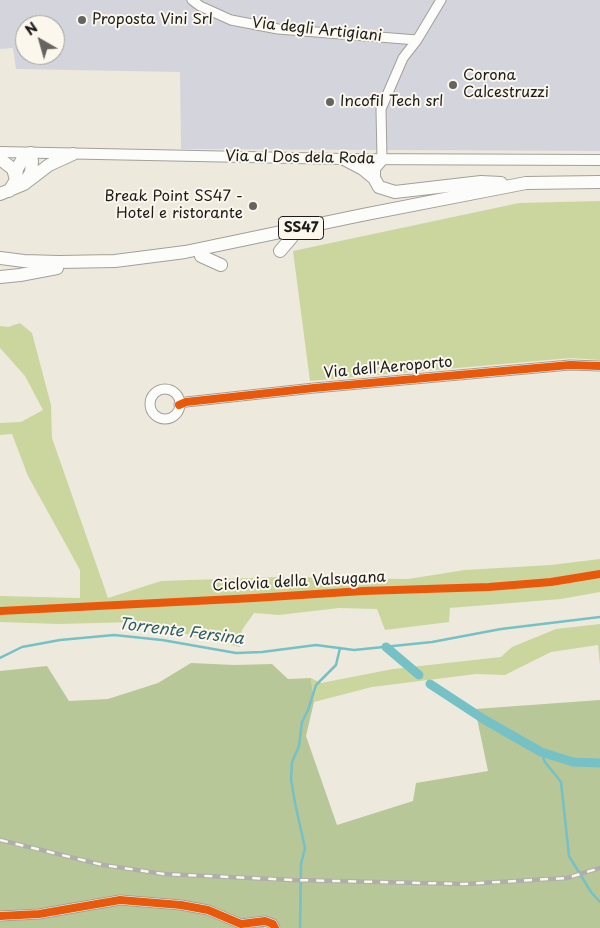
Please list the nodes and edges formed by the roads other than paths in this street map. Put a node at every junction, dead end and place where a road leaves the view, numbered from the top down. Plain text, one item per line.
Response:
1 (192, 0) edge
2 (441, 0) edge
3 (417, 40) junction
4 (0, 152) edge
5 (31, 153) junction
6 (73, 154) junction
7 (0, 159) edge
8 (344, 159) junction
9 (382, 159) junction
10 (600, 160) edge
11 (374, 178) junction
12 (20, 182) junction
13 (600, 182) edge
14 (526, 183) junction
15 (600, 187) edge
16 (5, 193) edge
17 (292, 237) junction
18 (280, 251) dead end
19 (200, 256) junction
20 (0, 258) edge
21 (0, 262) edge
22 (221, 265) dead end
23 (59, 267) junction
24 (0, 277) edge
25 (600, 366) edge
26 (179, 405) dead end
27 (0, 916) edge
28 (276, 928) edge

1 - 3 street, Via degli Artigiani
2 - 3 street
3 - 9 street
4 - 5 main road, Via al Dos dela Roda
5 - 6 main road, Via al Dos dela Roda
5 - 12 highway
6 - 8 main road, Via al Dos dela Roda
6 - 12 highway
7 - 12 highway
8 - 9 main road, Via al Dos dela Roda
8 - 11 highway
9 - 10 main road, Via al Dos dela Roda
9 - 11 highway
11 - 14 highway
12 - 16 highway
13 - 14 highway, SS47
14 - 20 highway, SS47
15 - 17 highway, SS47
17 - 18 highway
17 - 19 highway, SS47
19 - 22 highway
19 - 23 highway, SS47
21 - 23 highway, SS47
23 - 24 highway
25 - 26 street, Via dell'Aeroporto
27 - 28 street

